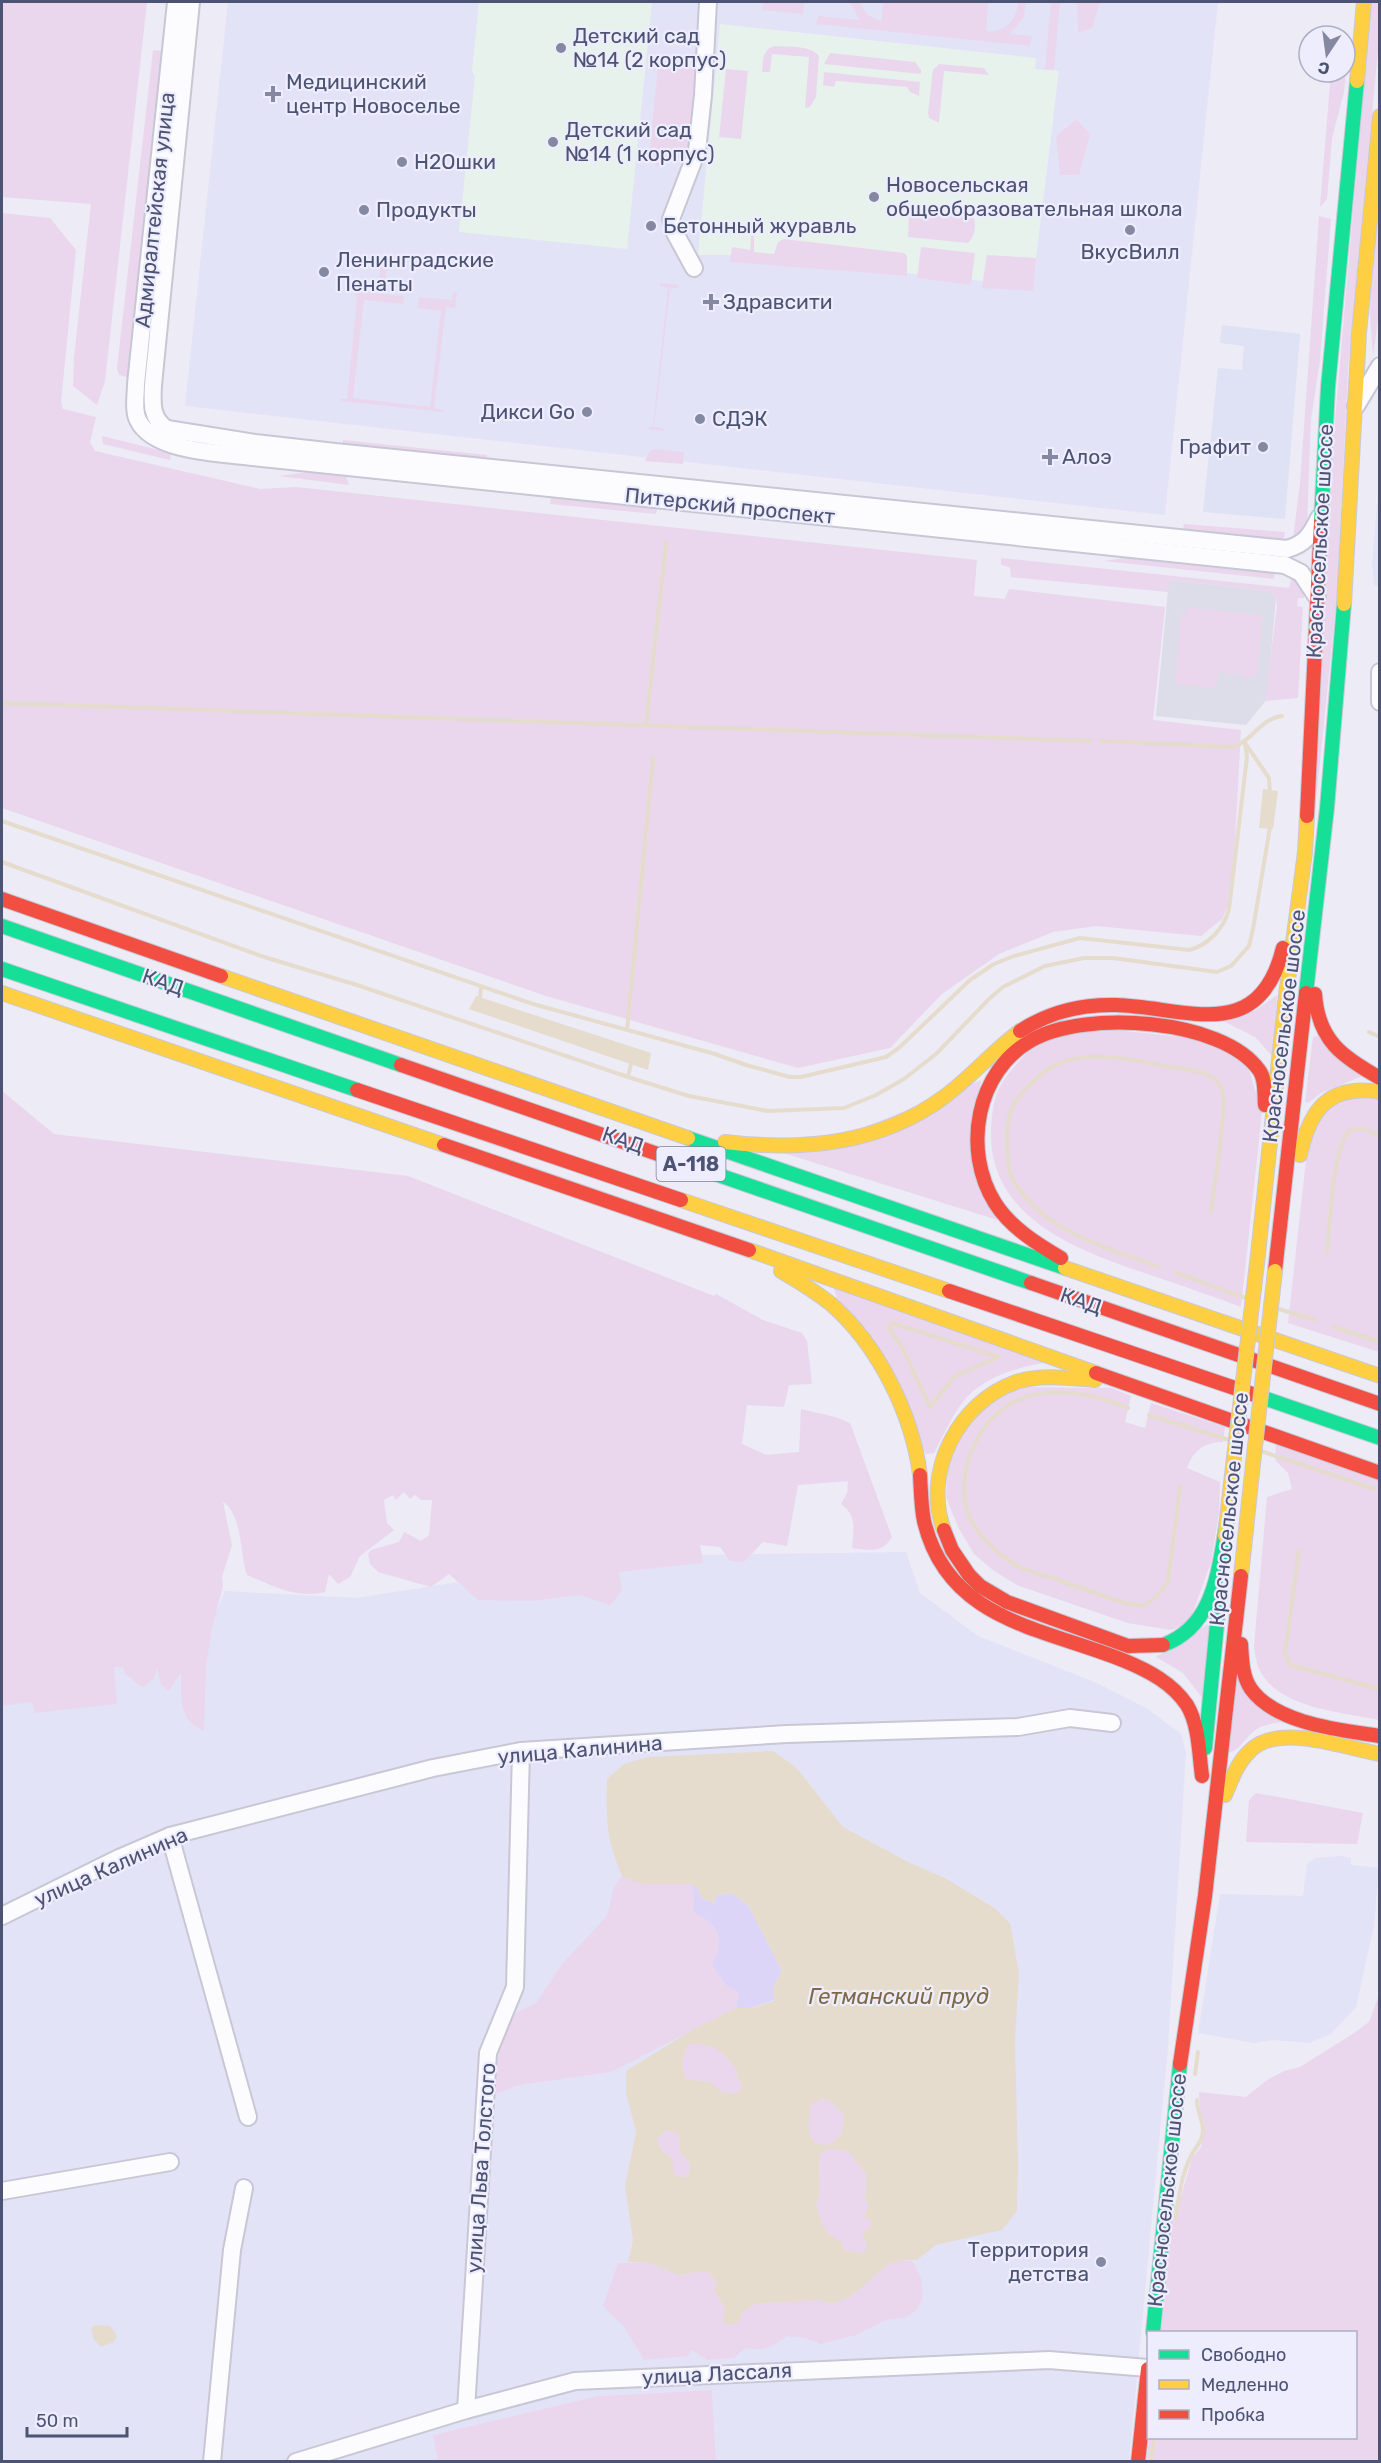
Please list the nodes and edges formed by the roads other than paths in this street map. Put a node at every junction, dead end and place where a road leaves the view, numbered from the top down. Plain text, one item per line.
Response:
1 (176, 2) edge
2 (190, 2) edge
3 (708, 2) edge
4 (1364, 2) edge
5 (1380, 116) edge
6 (694, 268) dead end
7 (1380, 366) edge
8 (1356, 407) junction
9 (155, 417) joint
10 (137, 420) joint
11 (1322, 512) junction
12 (1317, 597) junction
13 (1380, 672) edge
14 (1380, 702) edge
15 (1305, 817) junction
16 (2, 899) edge
17 (1316, 921) junction
18 (2, 926) edge
19 (2, 969) edge
20 (30, 979) junction
21 (2, 993) edge
22 (1380, 1078) edge
23 (284, 1091) junction
24 (1380, 1092) edge
25 (667, 1132) junction
26 (1261, 1220) junction
27 (681, 1226) junction
28 (1278, 1244) junction
29 (1088, 1274) junction
30 (1314, 1353) junction
31 (1380, 1368) edge
32 (1380, 1376) edge
33 (1119, 1383) junction
34 (1380, 1404) edge
35 (1380, 1438) edge
36 (1380, 1473) edge
37 (1227, 1522) junction
38 (1240, 1579) junction
39 (1112, 1723) dead end
40 (1380, 1736) edge
41 (521, 1751) junction
42 (1380, 1754) edge
43 (170, 1836) junction
44 (1194, 1866) dead end
45 (1205, 1896) junction
46 (2, 1916) edge
47 (1183, 2048) junction
48 (248, 2117) dead end
49 (170, 2162) dead end
50 (244, 2188) dead end
51 (2, 2191) edge
52 (1153, 2331) edge
53 (1147, 2368) edge
54 (1147, 2385) edge
55 (466, 2410) junction
56 (212, 2462) edge
57 (296, 2462) edge
58 (1138, 2462) edge

1 - 10 street, Адмиралтейская улица
2 - 9 street, Адмиралтейская улица
3 - 6 street
4 - 11 main road, Красносельское шоссе
5 - 8 main road, Красносельское шоссе
7 - 8 street, Красносельское шоссе
8 - 17 main road, Красносельское шоссе
9 - 11 street, Питерский проспект
10 - 12 street, Питерский проспект
11 - 12 main road, Красносельское шоссе
12 - 15 main road, Красносельское шоссе
13 - 14 street
15 - 25 main road
15 - 26 main road, Красносельское шоссе
16 - 25 main road
17 - 22 main road
17 - 28 main road, Красносельское шоссе
18 - 34 main road, КАД / А-118
19 - 20 main road, КАД / А-118
20 - 23 main road
20 - 35 main road, КАД / А-118
21 - 23 main road
23 - 27 main road
24 - 28 main road
25 - 29 main road
26 - 29 main road
26 - 37 main road, Красносельское шоссе, bridge
27 - 33 main road
27 - 37 main road, Красносельское шоссе
28 - 38 main road, Красносельское шоссе, bridge
29 - 30 main road
30 - 31 main road
30 - 32 main road
33 - 36 main road
33 - 37 main road
38 - 40 main road
38 - 45 main road, Красносельское шоссе
39 - 41 street, улица Калинина
41 - 43 street, улица Калинина
41 - 55 street, улица Льва Толстого
42 - 45 main road
43 - 46 street, улица Калинина
43 - 48 street
44 - 47 main road, Красносельское шоссе
45 - 47 main road, Красносельское шоссе
47 - 52 main road, Красносельское шоссе
49 - 51 street
50 - 56 street
53 - 55 street, улица Лассаля
54 - 58 main road
55 - 57 street, улица Лассаля

